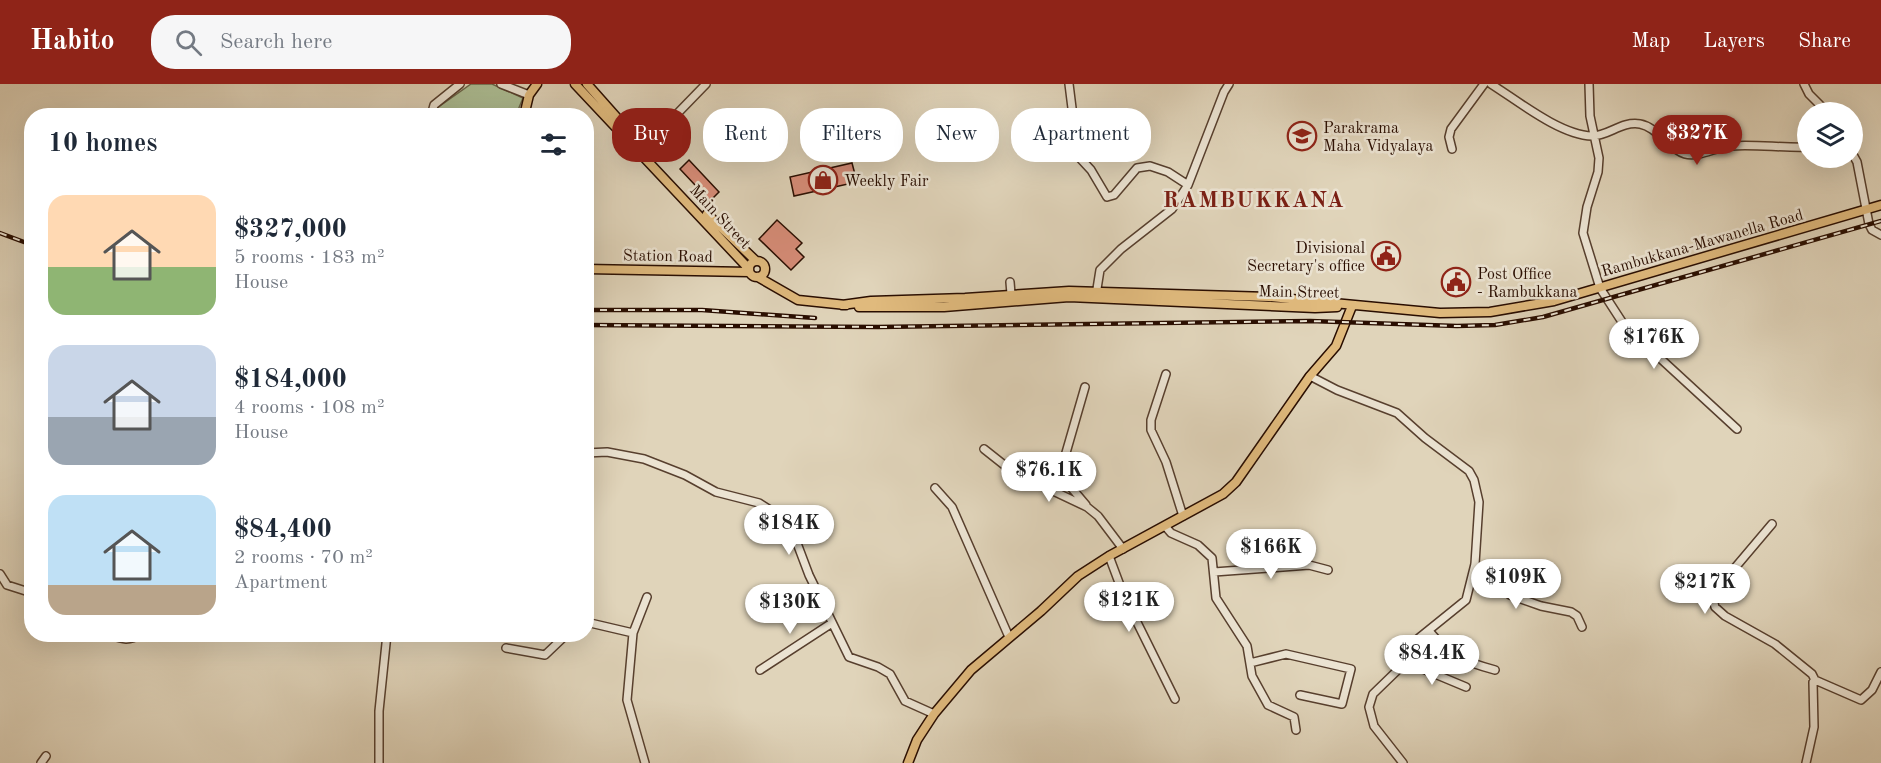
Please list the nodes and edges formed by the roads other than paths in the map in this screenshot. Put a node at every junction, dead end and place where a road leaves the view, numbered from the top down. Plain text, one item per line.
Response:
1 (460, 84) edge
2 (501, 84) edge
3 (537, 84) edge
4 (575, 84) edge
5 (587, 84) edge
6 (706, 84) edge
7 (1068, 84) edge
8 (1229, 84) edge
9 (1484, 84) edge
10 (1491, 84) edge
11 (1589, 84) edge
12 (1804, 84) edge
13 (529, 95) junction
14 (1817, 102) edge
15 (433, 108) edge
16 (526, 108) edge
17 (685, 108) edge
18 (612, 114) edge
19 (612, 121) edge
20 (1594, 136) junction
21 (1797, 147) edge
22 (1452, 148) dead end
23 (652, 162) edge
24 (653, 162) edge
25 (1858, 168) edge
26 (1188, 185) junction
27 (1881, 205) edge
28 (1865, 210) junction
29 (1881, 235) edge
30 (756, 261) junction
31 (594, 268) edge
32 (765, 268) junction
33 (752, 272) junction
34 (1010, 282) dead end
35 (1600, 288) junction
36 (779, 289) junction
37 (1011, 294) junction
38 (1096, 294) junction
39 (842, 305) junction
40 (1352, 306) junction
41 (1166, 374) dead end
42 (1310, 376) junction
43 (1085, 387) dead end
44 (1737, 429) dead end
45 (984, 449) dead end
46 (594, 453) edge
47 (934, 488) dead end
48 (1088, 507) junction
49 (1183, 516) junction
50 (1772, 525) dead end
51 (1165, 526) junction
52 (1122, 549) junction
53 (1109, 556) junction
54 (1475, 564) junction
55 (1328, 570) dead end
56 (1214, 572) junction
57 (0, 574) edge
58 (24, 590) edge
59 (647, 597) dead end
60 (832, 623) junction
61 (594, 624) edge
62 (1582, 627) dead end
63 (1429, 631) junction
64 (633, 633) junction
65 (1009, 637) junction
66 (386, 642) edge
67 (559, 642) edge
68 (506, 648) dead end
69 (1406, 662) junction
70 (1250, 663) junction
71 (760, 670) dead end
72 (1495, 670) dead end
73 (1881, 672) edge
74 (1815, 680) junction
75 (1466, 687) dead end
76 (1300, 695) dead end
77 (1176, 699) dead end
78 (934, 714) junction
79 (1296, 730) dead end
80 (46, 756) dead end
81 (41, 763) edge
82 (379, 763) edge
83 (645, 763) edge
84 (908, 763) edge
85 (1403, 763) edge
86 (1806, 763) edge

1 - 15 street
2 - 13 street
3 - 13 main road
4 - 19 main road
5 - 18 main road
6 - 17 street
7 - 26 street
8 - 26 street
9 - 22 street
10 - 20 street
11 - 20 street
12 - 14 street
13 - 16 main road
20 - 21 street
20 - 35 street
23 - 33 main road, Main Street
24 - 30 main road, Main Street
25 - 28 street
26 - 38 street
27 - 28 main road, Rambukkana-Mawanella Road
28 - 29 street
28 - 35 main road, Rambukkana-Mawanella Road
30 - 32 main road, Main Street
30 - 33 main road
31 - 33 main road, Station Road
32 - 33 main road
32 - 36 main road, Main Street
33 - 36 main road, Main Street
34 - 37 street
35 - 40 main road, Rambukkana-Mawanella Road
35 - 44 street
36 - 39 main road, Main Street
37 - 38 main road, Main Street
37 - 39 main road, Main Street
38 - 39 main road, Main Street
38 - 40 main road, Main Street
40 - 42 main road
41 - 49 street
42 - 49 main road
42 - 54 street
43 - 48 street
45 - 48 street
46 - 60 street
47 - 65 street
48 - 52 street
49 - 51 main road
50 - 74 street
51 - 52 main road
51 - 56 street
52 - 53 main road
53 - 65 main road
53 - 77 street
54 - 62 street
54 - 63 street
55 - 56 street
56 - 70 street
57 - 58 street
59 - 64 street
60 - 71 street
60 - 78 street
61 - 64 street
63 - 69 street
63 - 72 street
64 - 83 street
65 - 78 main road
66 - 82 street
67 - 68 street
69 - 75 street
69 - 85 street
70 - 76 street
70 - 79 street
73 - 74 street
74 - 86 street
78 - 84 main road
80 - 81 street

